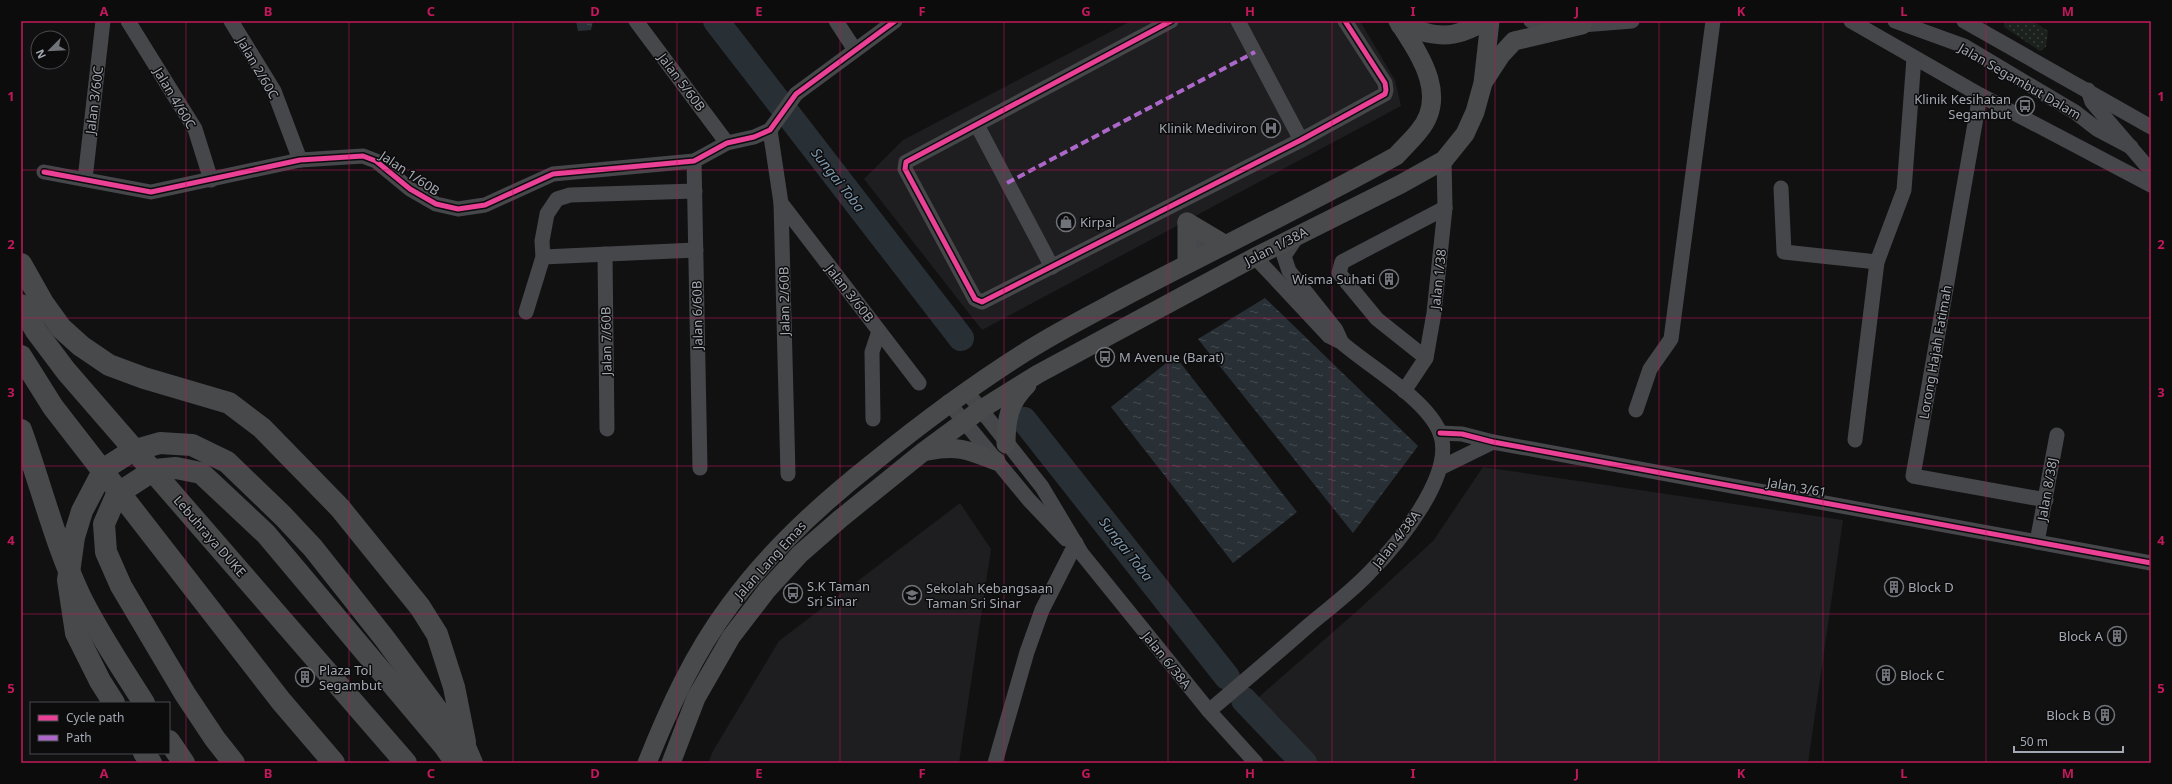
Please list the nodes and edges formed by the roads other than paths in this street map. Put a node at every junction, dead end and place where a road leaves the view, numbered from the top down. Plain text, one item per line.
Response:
1 (103, 21) edge
2 (128, 21) edge
3 (231, 21) edge
4 (636, 21) edge
5 (836, 21) edge
6 (895, 21) edge
7 (1171, 21) edge
8 (1238, 21) edge
9 (1345, 21) edge
10 (1485, 21) edge
11 (1490, 21) edge
12 (1531, 21) edge
13 (1632, 21) edge
14 (1713, 21) edge
15 (1851, 21) edge
16 (1895, 21) edge
17 (1964, 21) edge
18 (1399, 23) edge
19 (1582, 25) junction
20 (855, 50) junction
21 (1914, 58) junction
22 (1483, 83) junction
23 (2088, 90) junction
24 (1980, 95) junction
25 (977, 125) junction
26 (773, 126) junction
27 (2151, 127) edge
28 (1301, 140) junction
29 (727, 143) junction
30 (2131, 147) junction
31 (300, 160) junction
32 (1444, 160) junction
33 (694, 161) junction
34 (2151, 171) edge
35 (44, 172) dead end
36 (553, 174) junction
37 (85, 179) junction
38 (211, 180) junction
39 (2151, 185) edge
40 (1781, 188) dead end
41 (695, 191) junction
42 (557, 199) junction
43 (781, 203) junction
44 (1177, 203) junction
45 (1445, 208) junction
46 (1187, 222) junction
47 (1295, 236) junction
48 (1224, 244) junction
49 (696, 250) junction
50 (605, 254) junction
51 (543, 257) junction
52 (1255, 257) junction
53 (1207, 262) junction
54 (1877, 262) junction
55 (21, 264) edge
56 (1187, 264) junction
57 (1052, 268) junction
58 (21, 305) edge
59 (526, 312) dead end
60 (1142, 318) junction
61 (879, 331) junction
62 (1341, 342) junction
63 (21, 356) edge
64 (1426, 358) junction
65 (1038, 374) junction
66 (919, 383) dead end
67 (1404, 391) junction
68 (966, 392) junction
69 (948, 402) junction
70 (980, 410) junction
71 (1636, 410) dead end
72 (873, 419) dead end
73 (964, 422) junction
74 (607, 429) dead end
75 (21, 430) edge
76 (1440, 433) junction
77 (2057, 435) dead end
78 (1855, 440) dead end
79 (1493, 442) junction
80 (1006, 444) junction
81 (923, 452) junction
82 (996, 461) junction
83 (700, 468) dead end
84 (1440, 468) junction
85 (788, 474) dead end
86 (2046, 500) junction
87 (2037, 542) junction
88 (1077, 548) junction
89 (2151, 563) edge
90 (113, 702) edge
91 (143, 702) edge
92 (1209, 711) junction
93 (170, 742) edge
94 (145, 754) edge
95 (460, 755) edge
96 (151, 763) edge
97 (184, 763) edge
98 (234, 763) edge
99 (334, 763) edge
100 (406, 763) edge
101 (647, 763) edge
102 (671, 763) edge
103 (995, 763) edge
104 (1256, 763) edge

1 - 37 street, Jalan 3/60C
2 - 38 street, Jalan 4/60C
3 - 31 street, Jalan 2/60C
4 - 29 street, Jalan 5/60B
5 - 20 street
6 - 20 street
7 - 25 street
8 - 28 street
9 - 28 street
10 - 18 main road
11 - 22 main road, Jalan 1/38A
12 - 19 street
13 - 19 street
14 - 71 street
15 - 21 street
16 - 30 street, Jalan Segambut Dalam
17 - 23 street, Jalan Segambut Dalam
18 - 48 main road, Jalan 1/38A
19 - 22 main road
20 - 26 street
21 - 24 street
21 - 54 street
22 - 32 main road, Jalan 1/38A
23 - 27 street
23 - 30 street, Jalan Segambut Dalam
24 - 39 street
24 - 86 street, Lorong Hajah Fatimah
25 - 57 street
25 - 57 street
26 - 29 street, Jalan 1/60B
26 - 43 street, Jalan 2/60B
28 - 44 street
29 - 33 street, Jalan 1/60B
30 - 34 street, Jalan Segambut Dalam
31 - 36 street, Jalan 1/60B
31 - 38 street, Jalan 1/60B
32 - 45 street, Jalan 1/38
32 - 47 main road, Jalan 1/38A
33 - 36 street, Jalan 1/60B
33 - 41 street, Jalan 6/60B
35 - 37 street, Jalan 1/60B
36 - 42 street
37 - 38 street, Jalan 1/60B
40 - 54 street
41 - 42 street
41 - 49 street, Jalan 6/60B
42 - 51 street
43 - 61 street, Jalan 3/60B
43 - 85 street, Jalan 2/60B
44 - 46 street
44 - 57 street
45 - 64 street, Jalan 1/38
45 - 64 street
46 - 48 main road
46 - 53 street
46 - 56 main road
47 - 52 main road, Jalan 1/38A
47 - 53 main road
47 - 62 street, Jalan 4/38A
48 - 53 main road, Jalan 1/38A
49 - 50 street
49 - 83 street, Jalan 6/60B
50 - 51 street
50 - 74 street, Jalan 7/60B
51 - 59 street
52 - 60 main road, Jalan 1/38A
52 - 62 street, Jalan 4/38A
53 - 56 main road, Jalan 1/38A
53 - 60 main road
54 - 78 street
55 - 95 highway
56 - 68 main road, Jalan 1/38A
58 - 100 highway, Lebuhraya DUKE
60 - 65 main road, Jalan 1/38A
61 - 66 street, Jalan 3/60B
61 - 72 street
62 - 67 street, Jalan 4/38A
63 - 99 highway
64 - 67 street, Jalan 1/38
65 - 70 main road, Jalan 1/38A
65 - 80 main road
67 - 76 street, Jalan 4/38A
68 - 69 main road, Jalan Lang Emas
68 - 70 street, Jalan 6/38A
69 - 73 street, Jalan 6/38A
69 - 101 main road, Jalan Lang Emas
70 - 73 main road, Jalan 1/38A
70 - 80 street, Jalan 6/38A
73 - 81 main road, Jalan Lang Emas
73 - 82 street, Jalan 6/38A
75 - 91 highway
76 - 79 street, Jalan 3/61
76 - 84 street, Jalan 4/38A
77 - 86 street, Jalan 8/38J
79 - 84 street
79 - 87 street, Jalan 3/61
80 - 88 street, Jalan 6/38A
81 - 82 main road
81 - 102 main road, Jalan Lang Emas
82 - 88 street, Jalan 6/38A
84 - 92 street, Jalan 4/38A
86 - 87 street, Jalan 8/38J
87 - 89 street, Jalan 3/61
88 - 92 street, Jalan 6/38A
88 - 103 street
90 - 95 highway
92 - 104 street, Jalan 6/38A
93 - 97 highway
94 - 96 highway
95 - 98 highway

